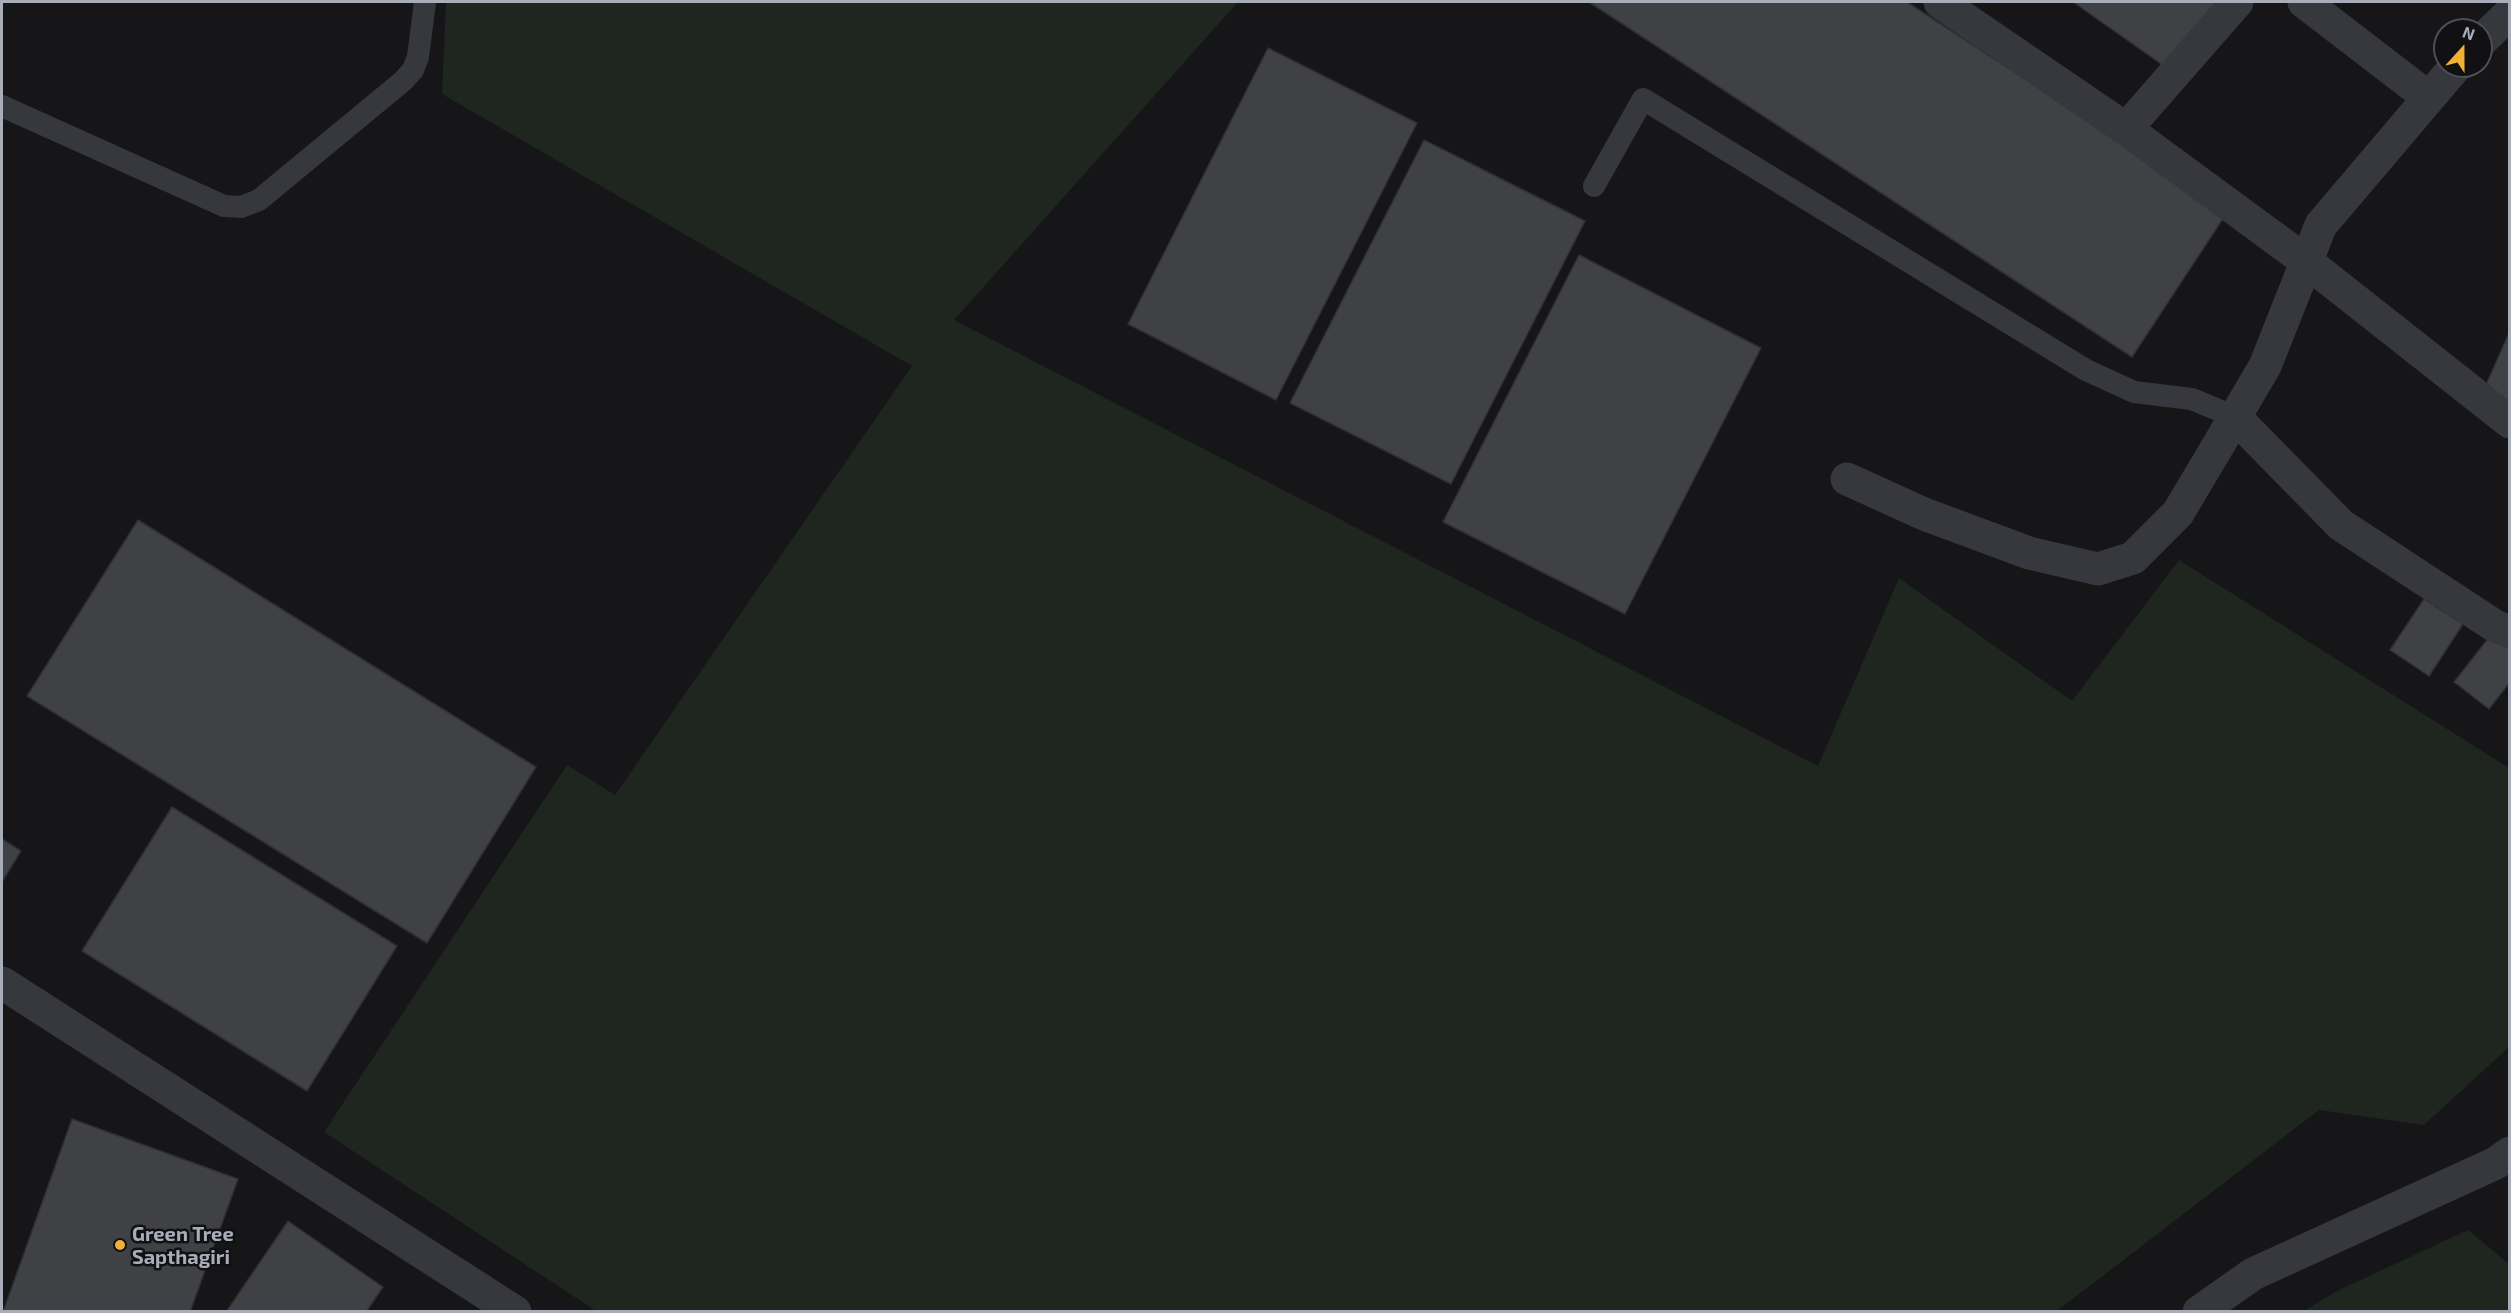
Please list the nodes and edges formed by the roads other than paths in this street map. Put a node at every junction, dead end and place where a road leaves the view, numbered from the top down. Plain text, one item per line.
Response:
1 (425, 2) edge
2 (1940, 2) edge
3 (2237, 2) edge
4 (2304, 2) edge
5 (2510, 13) edge
6 (2493, 29) edge
7 (2446, 78) edge
8 (2429, 98) junction
9 (2, 106) edge
10 (2126, 129) junction
11 (1594, 186) dead end
12 (2307, 262) junction
13 (2235, 417) junction
14 (2510, 422) edge
15 (1847, 478) dead end
16 (2510, 632) edge
17 (2, 983) edge
18 (2510, 1153) edge
19 (515, 1311) edge
20 (2199, 1311) edge

1 - 9 lane
2 - 10 street
3 - 10 street
4 - 8 street
5 - 6 street
7 - 8 street
8 - 12 street
10 - 12 street
11 - 13 lane
12 - 13 street
12 - 14 street
13 - 15 street
13 - 16 street
17 - 19 street
18 - 20 street

